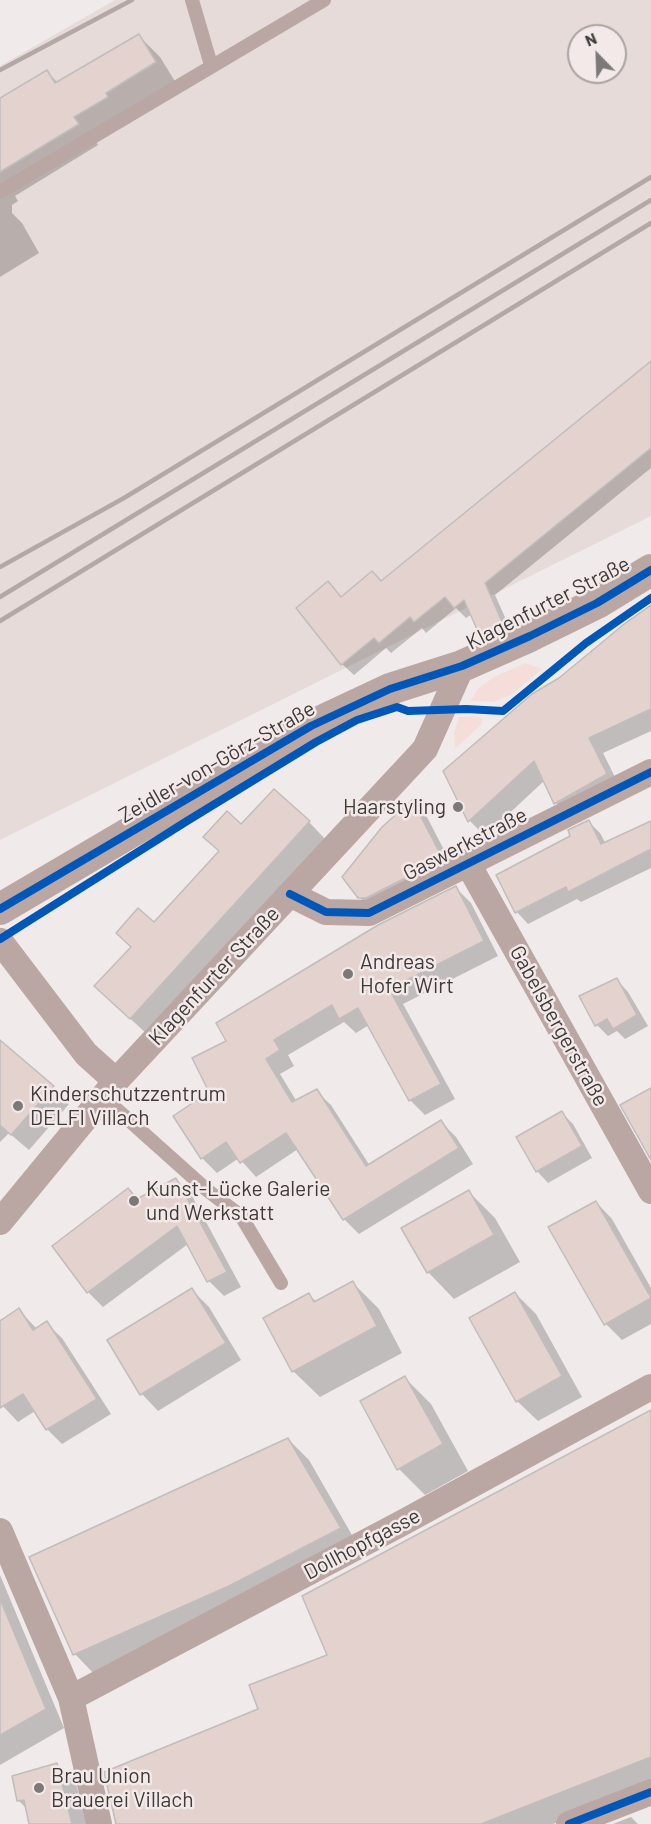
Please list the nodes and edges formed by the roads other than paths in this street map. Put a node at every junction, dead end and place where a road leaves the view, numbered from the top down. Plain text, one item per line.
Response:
1 (192, 0) edge
2 (324, 0) edge
3 (211, 65) junction
4 (0, 192) edge
5 (651, 570) edge
6 (462, 666) junction
7 (651, 772) edge
8 (467, 862) junction
9 (290, 894) junction
10 (0, 909) edge
11 (0, 941) edge
12 (110, 1089) junction
13 (651, 1191) edge
14 (0, 1222) edge
15 (281, 1283) dead end
16 (651, 1388) edge
17 (0, 1531) edge
18 (71, 1698) junction
19 (651, 1792) edge
20 (99, 1824) edge
21 (568, 1824) edge

1 - 3 lane
2 - 3 lane
3 - 4 lane
5 - 6 street, Klagenfurter Straße
6 - 9 street, Klagenfurter Straße
6 - 10 street, Zeidler-von-Görz-Straße
7 - 8 street, Gaswerkstraße
8 - 9 street, Gaswerkstraße
8 - 13 street, Gabelsbergerstraße
9 - 12 street, Klagenfurter Straße
11 - 12 street
12 - 14 street, Klagenfurter Straße
12 - 15 lane
16 - 18 street, Dollhopfgasse
17 - 18 street
18 - 20 street
19 - 21 street

